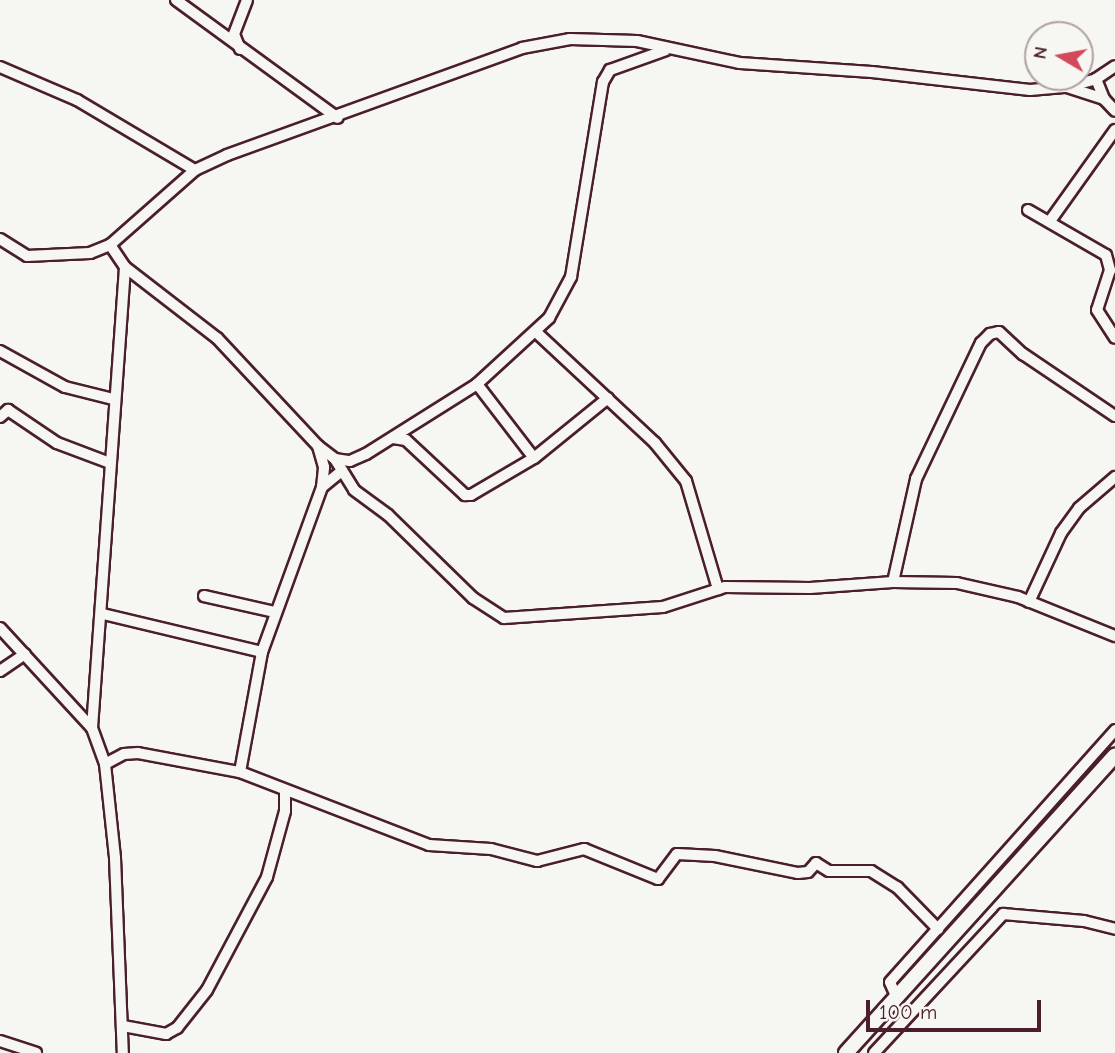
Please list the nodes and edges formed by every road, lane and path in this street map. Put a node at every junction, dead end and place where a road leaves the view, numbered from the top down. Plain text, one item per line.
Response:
1 (176, 0) edge
2 (247, 0) edge
3 (666, 50) junction
4 (241, 51) junction
5 (1115, 66) edge
6 (0, 67) edge
7 (1096, 79) joint
8 (1024, 89) edge
9 (1079, 91) edge
10 (1104, 99) junction
11 (1115, 111) edge
12 (338, 118) junction
13 (1115, 130) edge
14 (195, 170) junction
15 (1028, 210) dead end
16 (1050, 221) junction
17 (0, 239) edge
18 (110, 246) junction
19 (125, 267) junction
20 (536, 332) junction
21 (1115, 338) edge
22 (0, 351) edge
23 (477, 384) junction
24 (608, 398) junction
25 (113, 399) junction
26 (1113, 410) edge
27 (0, 417) edge
28 (393, 438) junction
29 (318, 446) junction
30 (534, 458) junction
31 (335, 459) junction
32 (110, 463) junction
33 (342, 471) junction
34 (1115, 477) edge
35 (322, 487) junction
36 (894, 582) junction
37 (718, 589) junction
38 (204, 596) dead end
39 (1029, 602) junction
40 (275, 612) junction
41 (103, 614) junction
42 (0, 628) edge
43 (1115, 636) edge
44 (262, 652) junction
45 (25, 654) junction
46 (0, 671) edge
47 (92, 728) junction
48 (1115, 730) edge
49 (1115, 755) edge
50 (105, 764) junction
51 (240, 772) junction
52 (285, 790) junction
53 (938, 929) junction
54 (1115, 929) edge
55 (897, 998) junction
56 (123, 1026) junction
57 (0, 1041) edge
58 (36, 1053) edge
59 (123, 1053) edge
60 (846, 1053) edge
61 (874, 1053) edge

1 - 4 street
2 - 4 street
3 - 8 street
3 - 12 street
3 - 20 street
4 - 12 street
5 - 7 street
6 - 14 street
7 - 10 street
9 - 10 street
10 - 11 street
12 - 14 street
13 - 16 street
14 - 18 street
15 - 16 street
16 - 21 street
17 - 18 street
18 - 19 street
19 - 25 street
19 - 29 street
20 - 23 street
20 - 24 street
22 - 25 street
23 - 28 street
23 - 30 street
24 - 30 street
24 - 37 street
25 - 32 street
26 - 36 street
27 - 32 street
28 - 30 street
28 - 31 street
29 - 31 street
29 - 35 street
31 - 33 street
32 - 41 street
33 - 35 street
33 - 37 street
34 - 39 street
35 - 40 street
36 - 37 street
36 - 39 street
38 - 40 street
39 - 43 street
40 - 44 street
41 - 44 street
41 - 47 street
42 - 45 street
44 - 51 street
45 - 46 street
45 - 47 street
47 - 50 street
48 - 53 street
49 - 55 main road
50 - 51 street
50 - 56 street
51 - 52 street
52 - 53 street
52 - 56 street
53 - 55 street
54 - 61 street
55 - 60 main road
56 - 59 street
57 - 58 street

